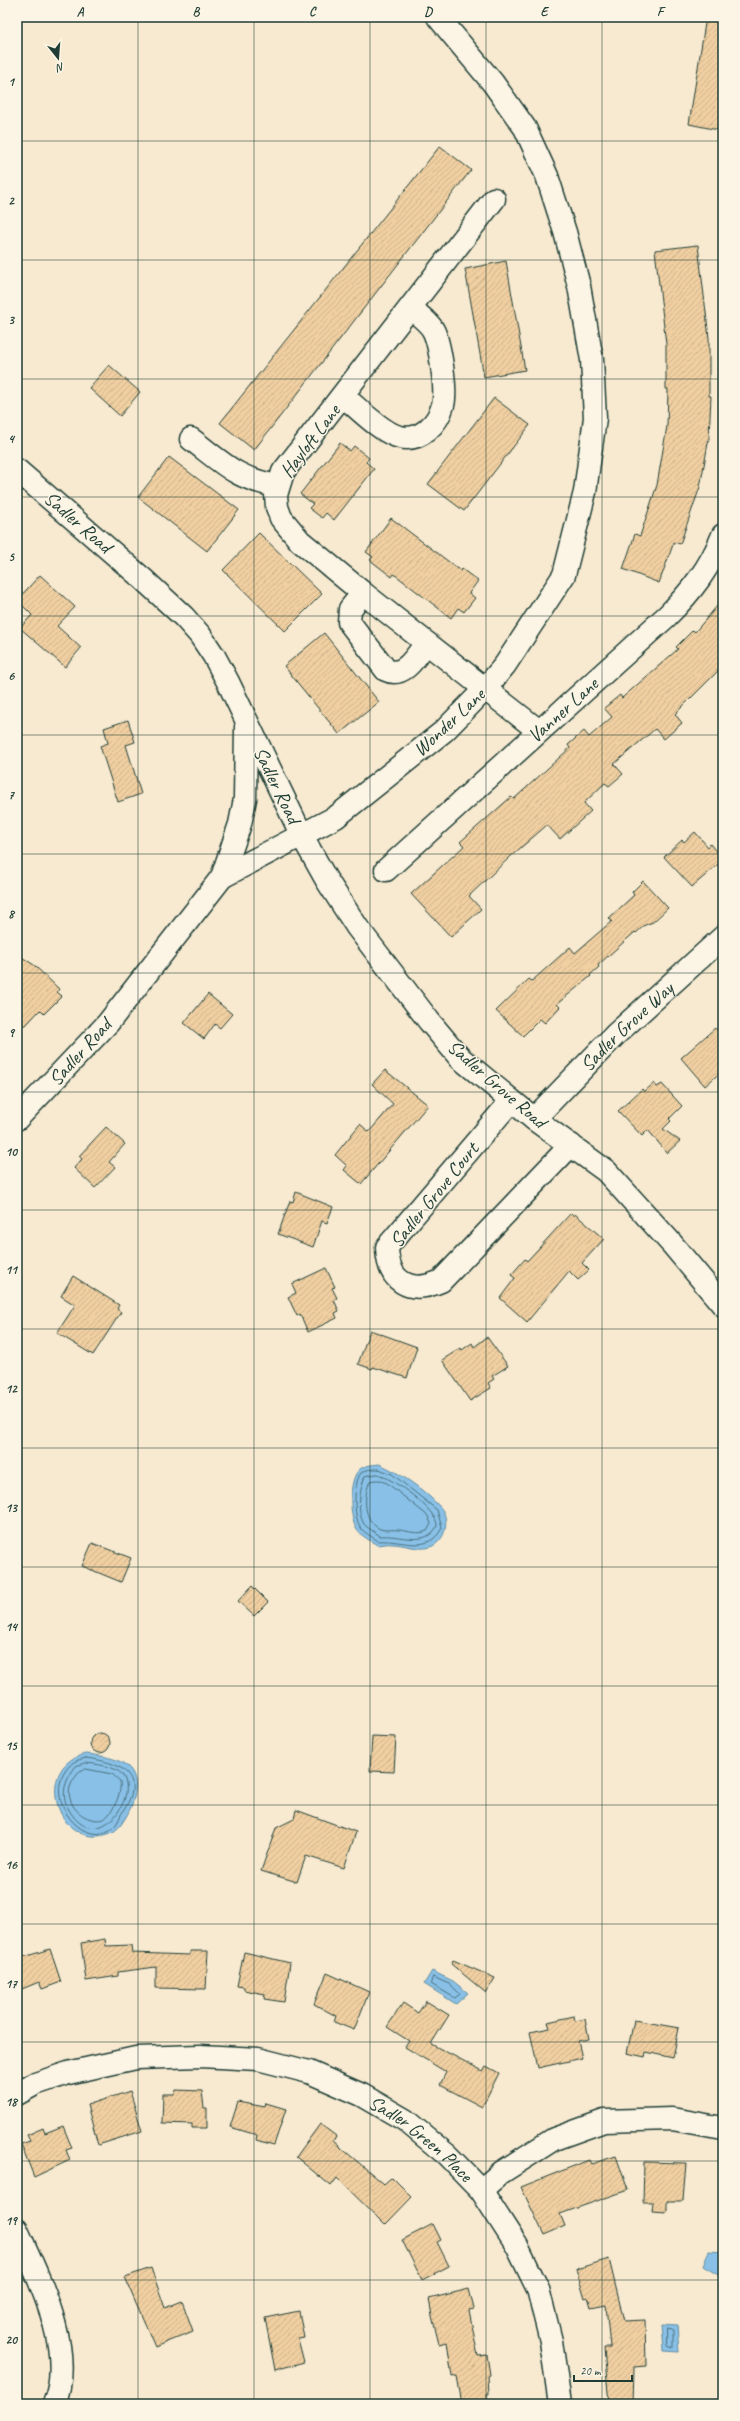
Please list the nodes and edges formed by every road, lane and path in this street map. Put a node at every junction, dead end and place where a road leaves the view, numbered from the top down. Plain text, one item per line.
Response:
1 (438, 17) edge
2 (494, 200) dead end
3 (411, 308) junction
4 (343, 396) junction
5 (191, 439) dead end
6 (17, 470) edge
7 (278, 486) junction
8 (723, 535) edge
9 (363, 593) junction
10 (426, 643) junction
11 (485, 689) junction
12 (246, 722) junction
13 (539, 731) junction
14 (302, 836) junction
15 (386, 870) dead end
16 (222, 877) junction
17 (723, 937) edge
18 (511, 1101) junction
19 (534, 1119) junction
20 (17, 1120) edge
21 (571, 1145) junction
22 (723, 1305) edge
23 (17, 2094) edge
24 (723, 2128) edge
25 (481, 2190) junction
26 (17, 2230) edge
27 (54, 2404) edge
28 (560, 2404) edge

1 - 11 street, Wonder Lane
2 - 3 street, Hayloft Lane
3 - 4 street, Hayloft Lane
3 - 4 street
4 - 7 street, Hayloft Lane
5 - 7 street
6 - 12 street, Sadler Road
7 - 9 street, Hayloft Lane
8 - 13 street, Vanner Lane
9 - 10 street, Hayloft Lane
9 - 10 street
10 - 11 street, Hayloft Lane
11 - 13 street, Hayloft Lane
11 - 14 street, Wonder Lane
12 - 14 street, Sadler Road
12 - 16 street
13 - 15 street, Vanner Lane
14 - 16 street, Sadler Road
14 - 18 street, Sadler Grove Road
16 - 20 street, Sadler Road
17 - 19 street, Sadler Grove Way
18 - 19 street, Sadler Grove Road
18 - 21 street, Sadler Grove Court
19 - 21 street, Sadler Grove Road
21 - 22 street, Sadler Grove Road
23 - 25 street, Sadler Green Place
24 - 25 street
25 - 28 street, Sadler Green Place
26 - 27 street

